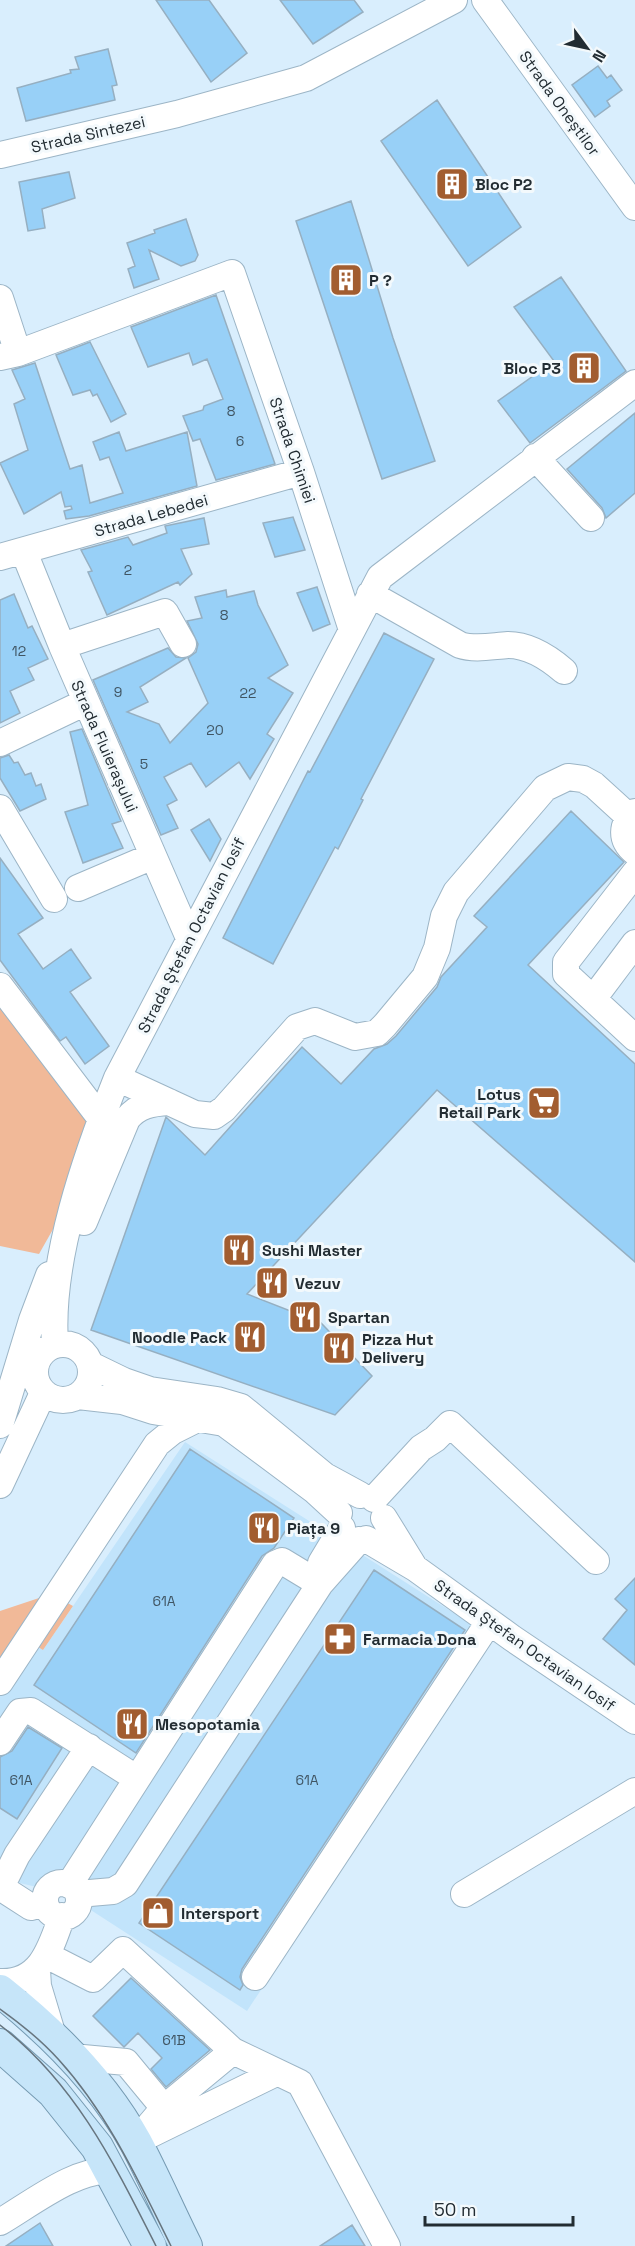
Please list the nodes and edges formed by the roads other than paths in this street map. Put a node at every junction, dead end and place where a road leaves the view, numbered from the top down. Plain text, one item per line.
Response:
1 (454, 0) edge
2 (485, 0) edge
3 (0, 155) edge
4 (635, 207) edge
5 (0, 298) edge
6 (9, 355) edge
7 (635, 383) edge
8 (535, 457) junction
9 (301, 472) junction
10 (591, 518) dead end
11 (12, 555) edge
12 (370, 594) junction
13 (351, 627) junction
14 (183, 645) dead end
15 (62, 646) junction
16 (564, 671) dead end
17 (86, 702) junction
18 (0, 743) edge
19 (0, 808) edge
20 (632, 814) edge
21 (635, 852) edge
22 (153, 856) junction
23 (635, 873) edge
24 (78, 888) dead end
25 (54, 899) dead end
26 (189, 938) junction
27 (635, 943) edge
28 (0, 986) edge
29 (593, 999) junction
30 (635, 1038) edge
31 (117, 1078) junction
32 (169, 1102) junction
33 (101, 1119) junction
34 (61, 1255) junction
35 (64, 1345) junction
36 (91, 1365) junction
37 (61, 1397) junction
38 (201, 1417) junction
39 (0, 1425) edge
40 (0, 1485) edge
41 (375, 1506) junction
42 (351, 1530) junction
43 (596, 1561) dead end
44 (415, 1568) junction
45 (320, 1584) junction
46 (489, 1622) junction
47 (0, 1682) edge
48 (635, 1721) edge
49 (0, 1742) edge
50 (89, 1747) junction
51 (136, 1778) junction
52 (635, 1791) edge
53 (9, 1850) edge
54 (0, 1887) edge
55 (74, 1890) junction
56 (464, 1894) dead end
57 (54, 1910) junction
58 (43, 1963) junction
59 (255, 1977) dead end
60 (0, 1982) edge
61 (0, 1991) edge
62 (0, 2045) edge
63 (62, 2047) junction
64 (233, 2051) junction
65 (276, 2073) junction
66 (164, 2108) junction
67 (135, 2142) junction
68 (104, 2159) junction
69 (0, 2222) edge
70 (150, 2246) edge
71 (186, 2246) edge
72 (387, 2246) edge

1 - 3 street, Strada Sintezei
2 - 4 street, Strada Oneștilor
5 - 6 street
6 - 9 street, Strada Chimiei
7 - 8 street, Strada Ștefan Octavian Iosif
8 - 10 street
8 - 12 street, Strada Ștefan Octavian Iosif
9 - 11 street, Strada Lebedei
9 - 13 street, Strada Chimiei
11 - 15 street, Strada Fluierașului
12 - 13 street, Strada Ștefan Octavian Iosif
12 - 16 street
13 - 26 street, Strada Ștefan Octavian Iosif
14 - 15 street
15 - 17 street, Strada Fluierașului
17 - 18 street
17 - 22 street, Strada Fluierașului
19 - 25 street
20 - 21 street
20 - 32 street
22 - 24 street
22 - 26 street, Strada Fluierașului
23 - 29 street
26 - 31 street, Strada Ștefan Octavian Iosif
27 - 29 street
28 - 33 street
29 - 30 street
31 - 32 street
31 - 33 street, Strada Ștefan Octavian Iosif
32 - 34 street
33 - 34 street, Strada Ștefan Octavian Iosif
34 - 35 street, Strada Ștefan Octavian Iosif
34 - 39 street, Strada Ștefan Octavian Iosif
35 - 36 street, Strada Ștefan Octavian Iosif
35 - 37 street
36 - 37 street
36 - 41 street, Strada Ștefan Octavian Iosif
37 - 38 street, Strada Ștefan Octavian Iosif
37 - 40 street
38 - 42 street, Strada Ștefan Octavian Iosif
38 - 47 street
41 - 42 street
41 - 42 street
41 - 43 street
41 - 44 street, Strada Ștefan Octavian Iosif
42 - 44 street, Strada Ștefan Octavian Iosif
42 - 45 street
44 - 46 street, Strada Ștefan Octavian Iosif
45 - 51 street
45 - 55 street
46 - 48 street, Strada Ștefan Octavian Iosif
46 - 59 street
49 - 50 street
50 - 51 street
50 - 53 street
51 - 55 street
52 - 56 street
53 - 54 street
54 - 57 street
55 - 57 street
57 - 58 street
58 - 60 street
58 - 63 street
58 - 64 street
61 - 63 main road
62 - 68 main road
63 - 66 street
63 - 67 main road
64 - 65 street
64 - 66 street
65 - 67 street
65 - 72 street
66 - 67 street
67 - 71 main road
68 - 69 street
68 - 70 main road

